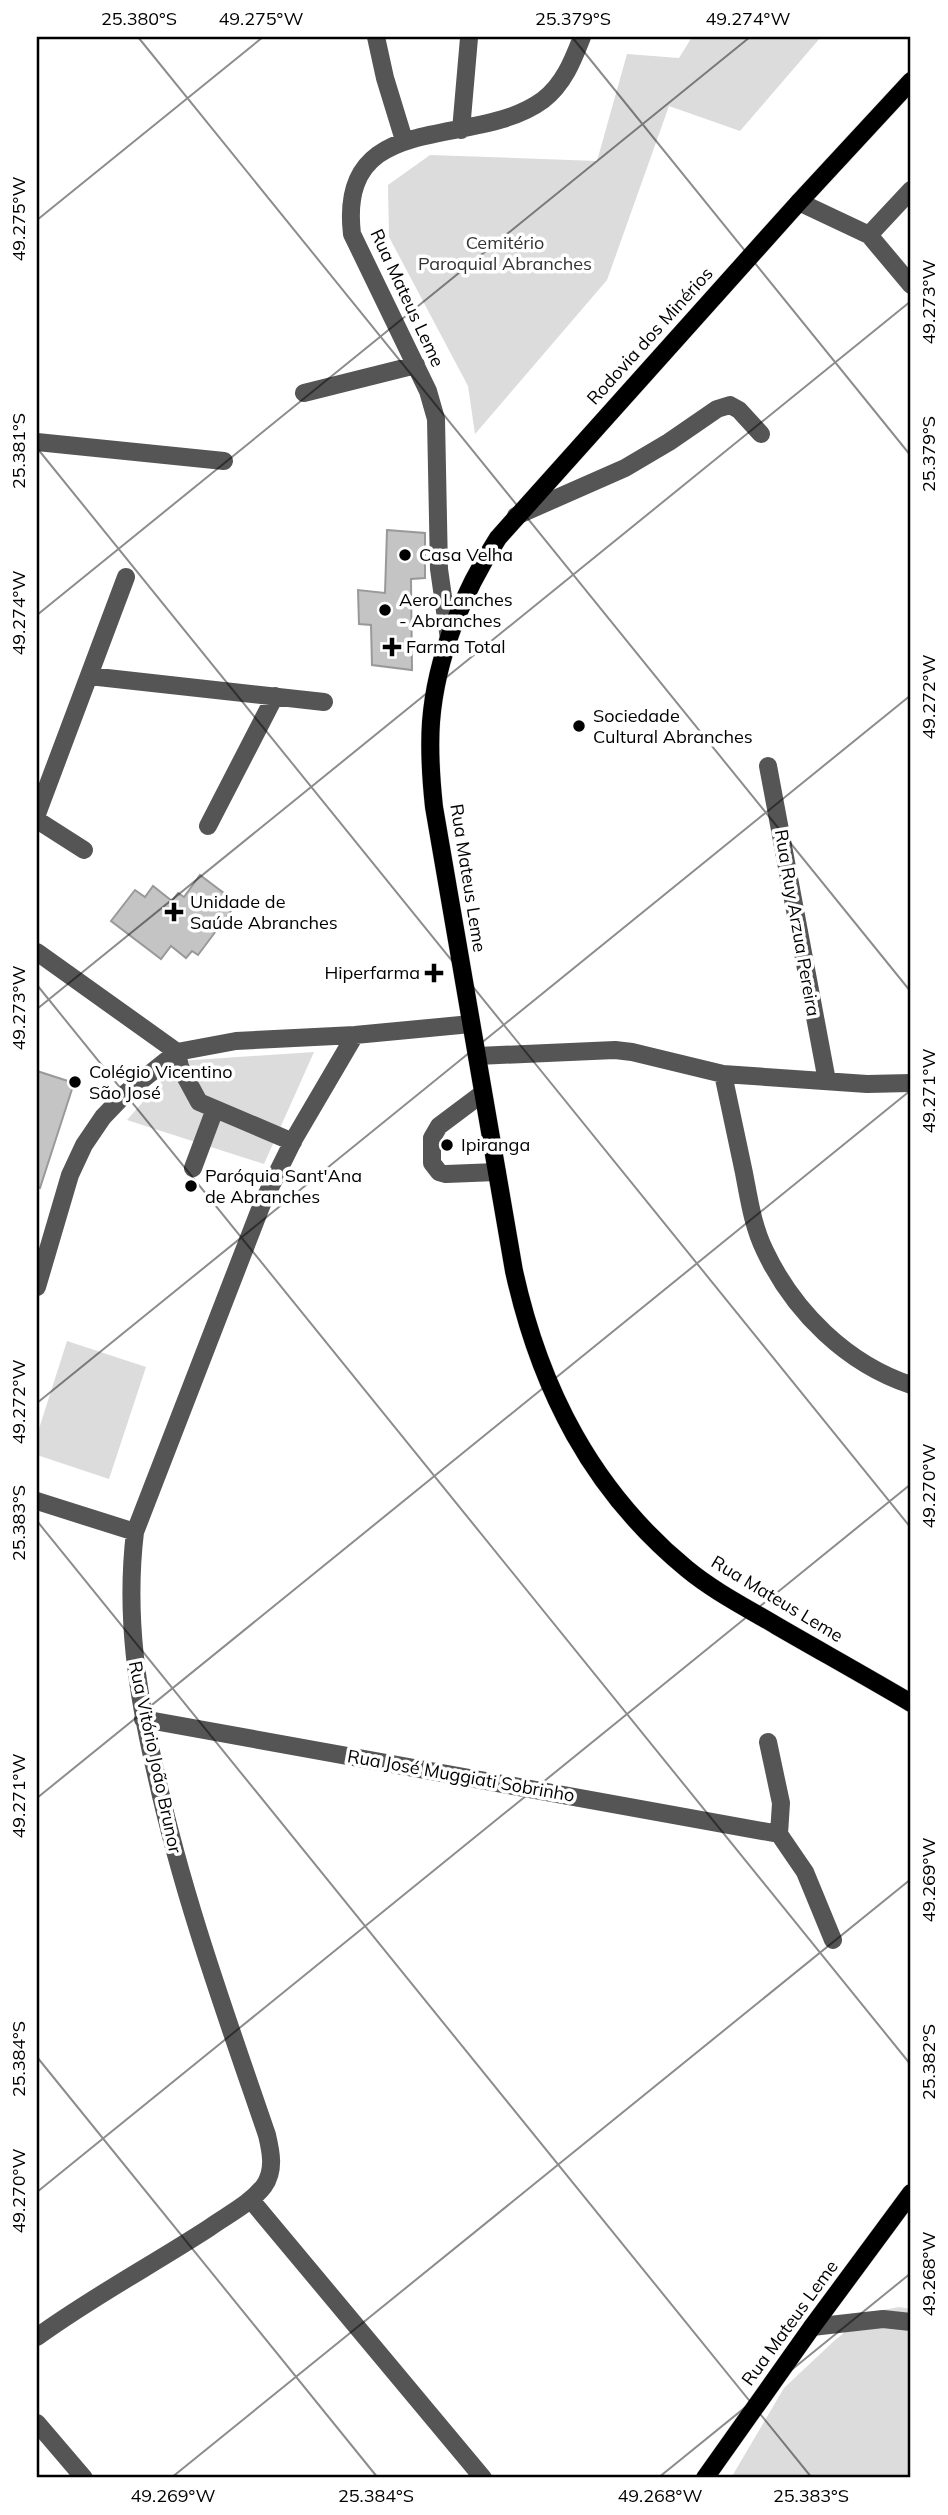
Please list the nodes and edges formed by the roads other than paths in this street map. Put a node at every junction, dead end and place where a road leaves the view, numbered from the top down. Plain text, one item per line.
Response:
1 (376, 37) edge
2 (582, 37) edge
3 (469, 38) edge
4 (911, 81) edge
5 (461, 130) junction
6 (404, 140) junction
7 (911, 190) edge
8 (799, 202) junction
9 (869, 235) junction
10 (911, 285) edge
11 (415, 365) junction
12 (304, 393) dead end
13 (761, 433) dead end
14 (37, 442) edge
15 (224, 461) dead end
16 (516, 516) junction
17 (125, 577) dead end
18 (449, 639) junction
19 (89, 676) junction
20 (275, 696) junction
21 (324, 702) dead end
22 (768, 765) dead end
23 (37, 814) edge
24 (37, 820) edge
25 (208, 826) dead end
26 (83, 850) dead end
27 (37, 952) edge
28 (471, 1024) junction
29 (355, 1035) junction
30 (177, 1052) junction
31 (477, 1056) junction
32 (723, 1074) junction
33 (827, 1081) junction
34 (911, 1083) edge
35 (483, 1093) junction
36 (215, 1109) junction
37 (293, 1142) junction
38 (193, 1168) dead end
39 (497, 1172) junction
40 (37, 1287) edge
41 (911, 1385) edge
42 (37, 1501) edge
43 (135, 1532) junction
44 (911, 1703) edge
45 (143, 1719) junction
46 (768, 1742) dead end
47 (779, 1834) junction
48 (833, 1940) dead end
49 (911, 2193) edge
50 (251, 2200) junction
51 (911, 2322) edge
52 (812, 2327) junction
53 (37, 2337) edge
54 (37, 2423) edge
55 (84, 2478) edge
56 (483, 2478) edge
57 (705, 2478) edge

1 - 6 street
2 - 5 street, Rua Mateus Leme
3 - 5 street
4 - 8 main road, Rodovia dos Minérios
5 - 6 street, Rua Mateus Leme
6 - 11 street, Rua Mateus Leme
7 - 9 street
8 - 9 street
8 - 16 main road, Rodovia dos Minérios
9 - 10 street
11 - 12 street
11 - 18 street, Rua Mateus Leme
13 - 16 street
14 - 15 street
16 - 18 main road, Rodovia dos Minérios
17 - 19 street
18 - 28 main road, Rua Mateus Leme
19 - 20 street
19 - 23 street
20 - 21 street
20 - 25 street
22 - 33 street, Rua Ruy Arzua Pereira
24 - 26 street
27 - 30 street
28 - 29 street
28 - 31 main road, Rua Mateus Leme
29 - 30 street
29 - 37 street, Rua Vitório João Brunor
30 - 36 street
30 - 40 street
31 - 32 street
31 - 35 main road, Rua Mateus Leme
32 - 33 street
32 - 41 street
33 - 34 street
35 - 39 main road, Rua Mateus Leme
35 - 39 street
36 - 37 street
36 - 38 street
37 - 43 street, Rua Vitório João Brunor
39 - 44 main road, Rua Mateus Leme
42 - 43 street
43 - 45 street, Rua Vitório João Brunor
45 - 47 street, Rua José Muggiati Sobrinho
45 - 50 street, Rua Vitório João Brunor
46 - 47 street
47 - 48 street
49 - 52 main road, Rua Mateus Leme
50 - 53 street, Rua Vitório João Brunor
50 - 56 street
51 - 52 street
52 - 57 main road, Rua Mateus Leme
54 - 55 street

